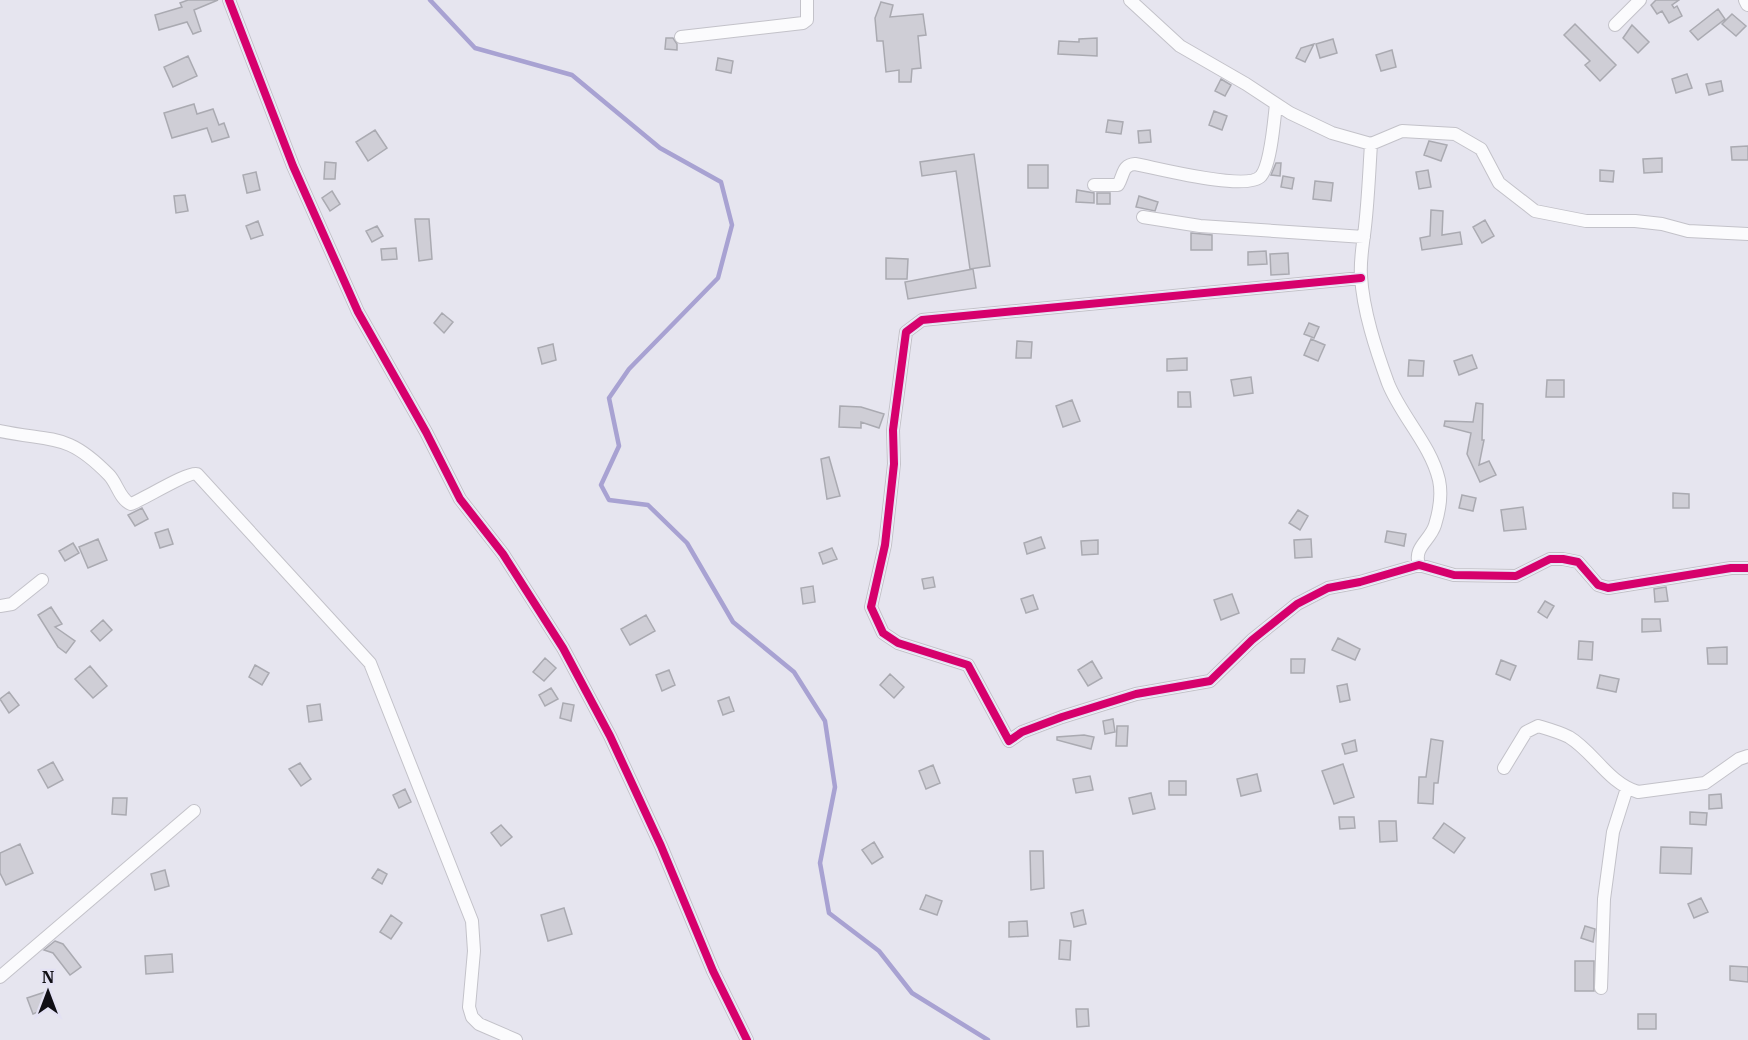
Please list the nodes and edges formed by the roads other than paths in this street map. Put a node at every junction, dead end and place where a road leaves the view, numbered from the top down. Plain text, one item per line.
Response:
1 (229, 0) edge
2 (807, 0) edge
3 (1130, 0) edge
4 (1640, 0) edge
5 (1615, 25) dead end
6 (681, 37) dead end
7 (1276, 104) junction
8 (1371, 144) junction
9 (1094, 185) dead end
10 (1143, 217) dead end
11 (1748, 234) edge
12 (1364, 237) junction
13 (1361, 278) junction
14 (0, 430) edge
15 (1419, 565) junction
16 (1748, 568) edge
17 (42, 580) dead end
18 (0, 606) edge
19 (1748, 756) edge
20 (1504, 768) dead end
21 (1627, 788) junction
22 (194, 811) dead end
23 (0, 976) edge
24 (1601, 988) dead end
25 (516, 1040) edge
26 (747, 1040) edge

1 - 26 street
2 - 6 street
3 - 7 street
4 - 5 street
7 - 8 street
7 - 9 street
8 - 11 street
8 - 12 street
10 - 12 street
12 - 13 street
13 - 15 street
13 - 15 street
14 - 25 street
15 - 16 street
17 - 18 street
19 - 21 street
20 - 21 street
21 - 24 street
22 - 23 street

